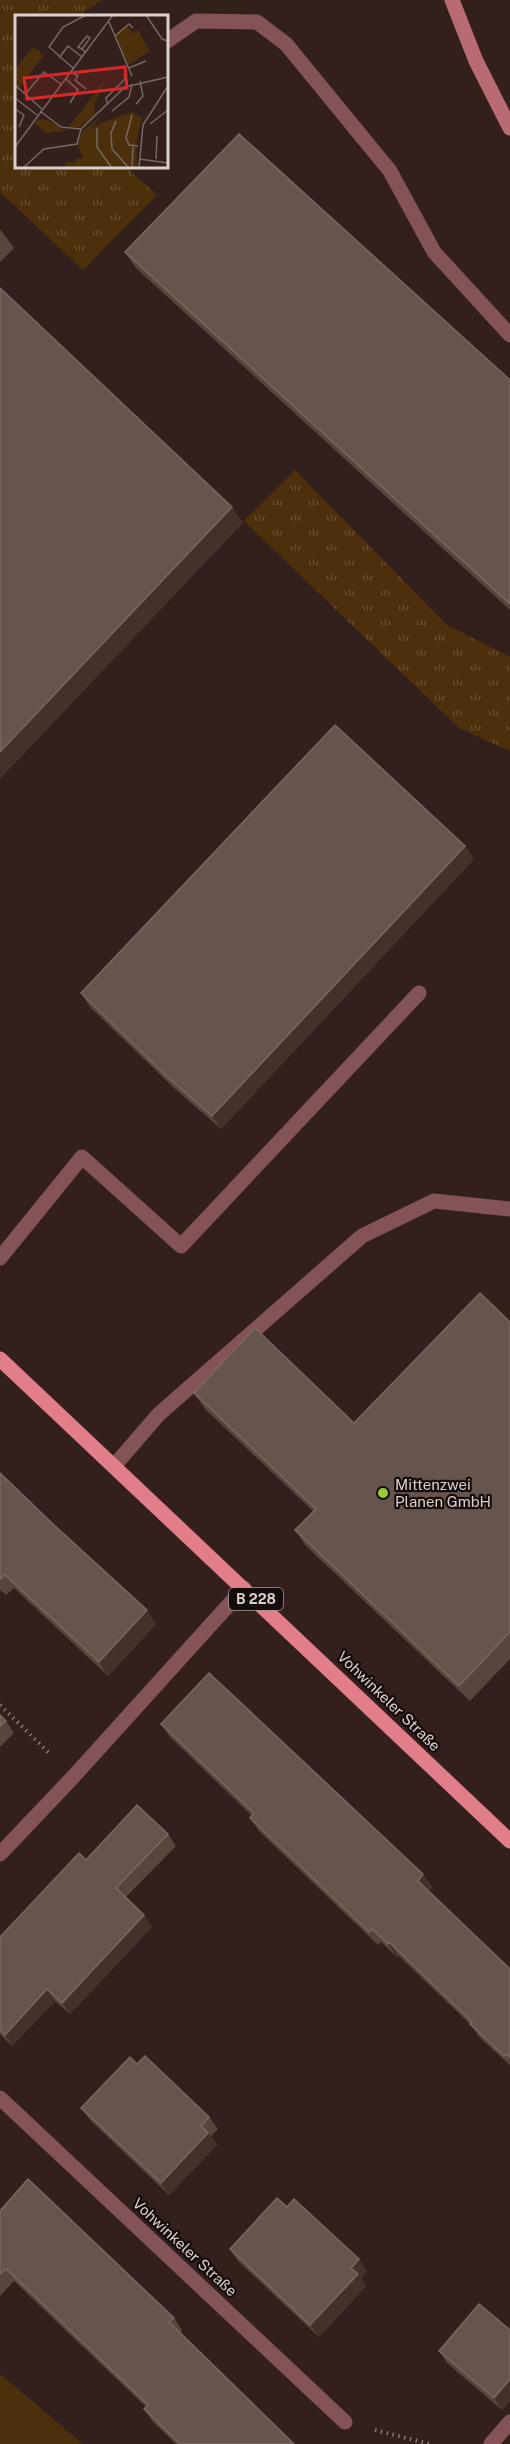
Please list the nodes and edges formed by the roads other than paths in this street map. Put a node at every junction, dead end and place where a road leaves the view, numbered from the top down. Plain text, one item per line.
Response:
1 (452, 0) edge
2 (168, 40) edge
3 (510, 129) edge
4 (510, 335) edge
5 (419, 993) dead end
6 (510, 1209) edge
7 (0, 1258) edge
8 (0, 1359) edge
9 (114, 1466) junction
10 (244, 1588) junction
11 (510, 1841) edge
12 (0, 1854) edge
13 (0, 2098) edge
14 (345, 2422) road end
15 (510, 2422) edge
16 (491, 2444) edge

1 - 3 main road
2 - 4 street
5 - 7 street
6 - 9 street
8 - 9 main road, Vohwinkeler Straße / B 228
9 - 10 main road, Vohwinkeler Straße / B 228
10 - 11 main road, Vohwinkeler Straße / B 228
10 - 12 street
13 - 14 street, Vohwinkeler Straße
15 - 16 street

